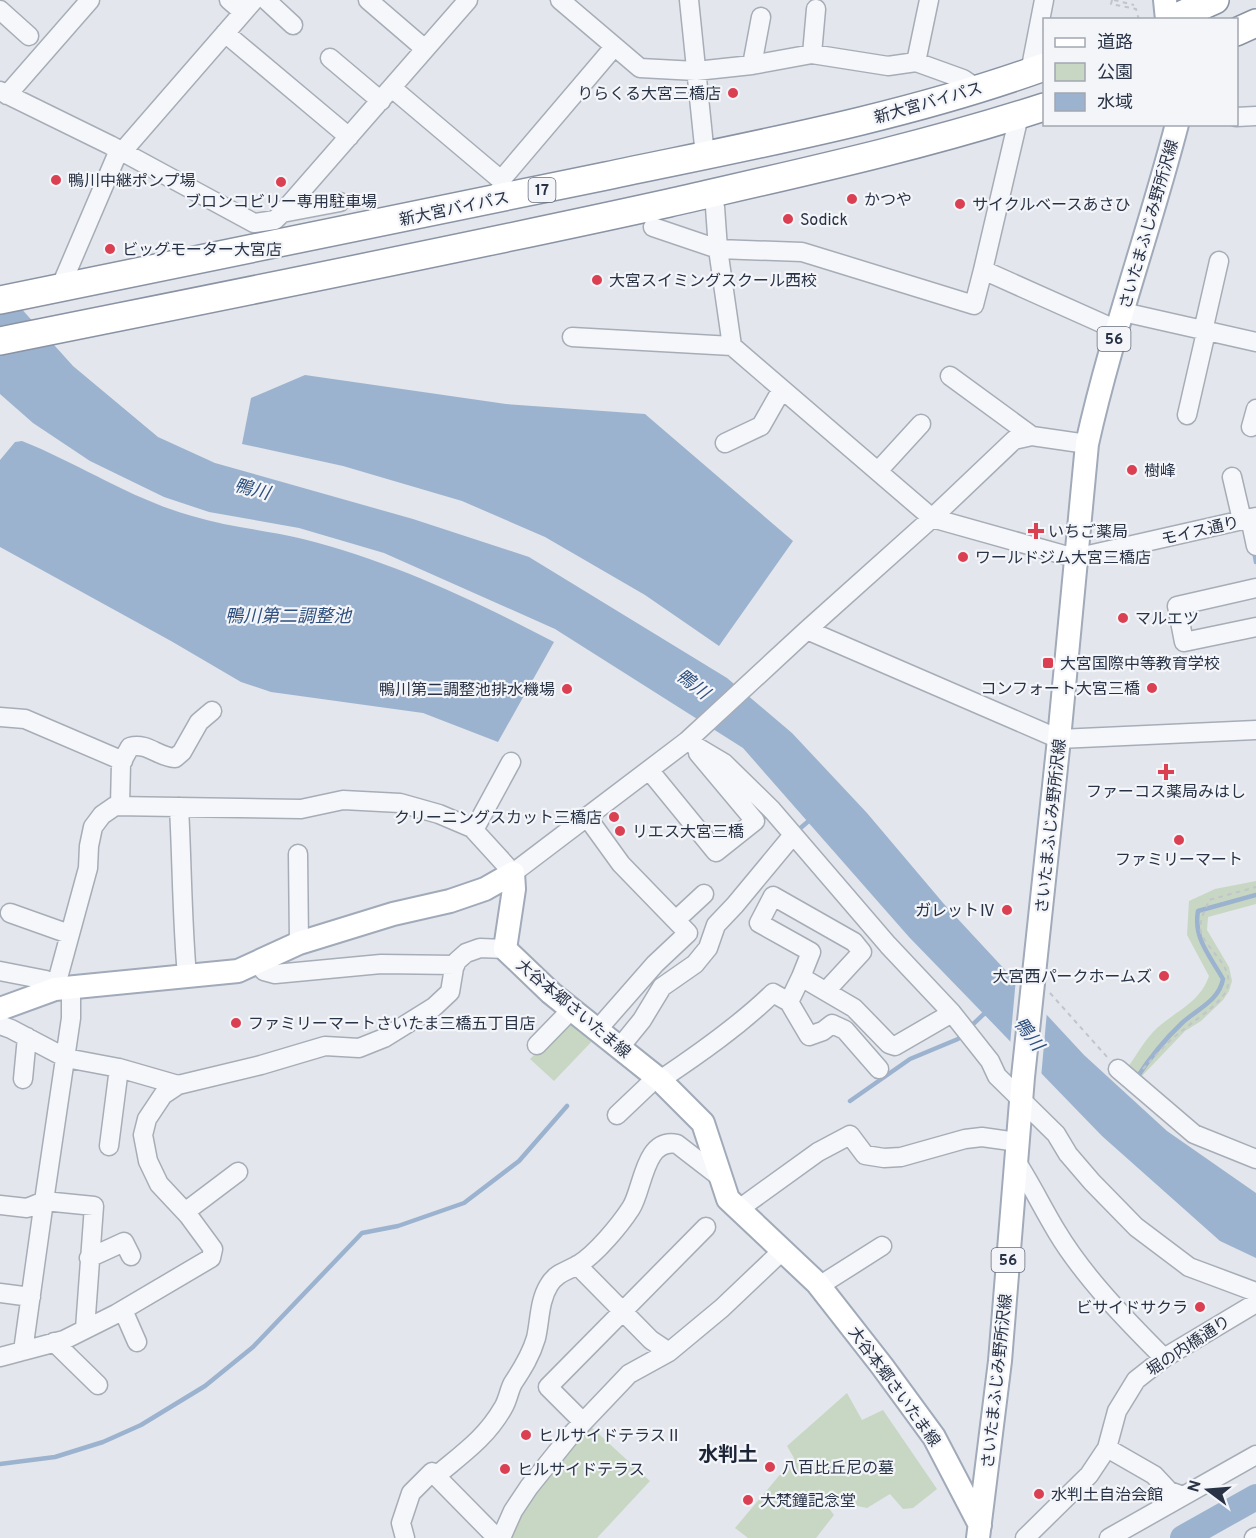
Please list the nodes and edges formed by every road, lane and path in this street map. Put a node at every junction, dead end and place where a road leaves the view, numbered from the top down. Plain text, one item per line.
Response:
1 (90, 0) edge
2 (229, 0) edge
3 (266, 0) edge
4 (368, 0) edge
5 (468, 0) edge
6 (560, 0) edge
7 (689, 0) edge
8 (929, 0) edge
9 (1044, 0) edge
10 (1113, 0) edge
11 (1215, 0) edge
12 (1134, 5) dead end
13 (249, 6) edge
14 (816, 9) dead end
15 (0, 10) edge
16 (1177, 12) edge
17 (761, 17) dead end
18 (1138, 18) edge
19 (1256, 23) edge
20 (293, 26) dead end
21 (1238, 31) edge
22 (225, 33) junction
23 (29, 36) dead end
24 (614, 47) junction
25 (425, 49) junction
26 (812, 54) junction
27 (330, 58) dead end
28 (916, 62) junction
29 (752, 65) junction
30 (1037, 70) edge
31 (696, 71) junction
32 (978, 89) junction
33 (3, 93) edge
34 (386, 94) junction
35 (1043, 108) edge
36 (1019, 116) junction
37 (1256, 116) edge
38 (1238, 117) edge
39 (1176, 126) edge
40 (350, 137) junction
41 (121, 151) junction
42 (705, 156) junction
43 (501, 190) junction
44 (340, 202) dead end
45 (715, 207) dead end
46 (282, 213) junction
47 (653, 227) dead end
48 (718, 249) junction
49 (1219, 261) dead end
50 (983, 270) junction
51 (47, 291) junction
52 (0, 300) edge
53 (1120, 321) junction
54 (1204, 331) junction
55 (572, 337) dead end
56 (0, 341) edge
57 (1256, 342) edge
58 (732, 346) junction
59 (950, 376) dead end
60 (782, 389) junction
61 (1187, 416) dead end
62 (921, 424) dead end
63 (1032, 435) junction
64 (725, 443) dead end
65 (1087, 444) junction
66 (878, 471) junction
67 (1232, 477) dead end
68 (933, 518) junction
69 (1249, 519) edge
70 (1256, 546) edge
71 (1074, 558) junction
72 (1256, 588) edge
73 (1256, 627) edge
74 (807, 630) junction
75 (212, 711) dead end
76 (0, 717) edge
77 (1256, 730) edge
78 (690, 739) junction
79 (1059, 739) junction
80 (123, 761) junction
81 (511, 762) dead end
82 (649, 770) junction
83 (120, 806) junction
84 (179, 807) junction
85 (587, 818) junction
86 (474, 830) junction
87 (793, 835) junction
88 (298, 854) dead end
89 (513, 873) junction
90 (752, 883) junction
91 (1256, 887) edge
92 (704, 894) dead end
93 (773, 896) junction
94 (10, 913) dead end
95 (676, 920) junction
96 (69, 934) junction
97 (298, 944) junction
98 (505, 949) junction
99 (258, 962) junction
100 (455, 965) junction
101 (0, 971) edge
102 (187, 976) junction
103 (801, 977) junction
104 (1035, 977) junction
105 (63, 988) junction
106 (826, 991) junction
107 (789, 1002) junction
108 (0, 1009) edge
109 (572, 1009) junction
110 (952, 1013) junction
111 (0, 1026) edge
112 (598, 1029) junction
113 (27, 1037) junction
114 (537, 1045) dead end
115 (620, 1047) junction
116 (66, 1058) junction
117 (119, 1068) junction
118 (879, 1069) dead end
119 (1125, 1075) junction
120 (658, 1078) junction
121 (23, 1079) dead end
122 (178, 1084) junction
123 (1022, 1088) junction
124 (618, 1115) dead end
125 (109, 1146) dead end
126 (1017, 1151) junction
127 (1256, 1159) edge
128 (238, 1172) dead end
129 (721, 1178) junction
130 (44, 1201) junction
131 (0, 1205) edge
132 (739, 1209) junction
133 (185, 1212) junction
134 (706, 1227) dead end
135 (882, 1246) dead end
136 (782, 1251) junction
137 (131, 1256) dead end
138 (89, 1258) junction
139 (578, 1265) junction
140 (819, 1286) junction
141 (1256, 1292) edge
142 (0, 1293) edge
143 (31, 1297) junction
144 (1256, 1303) edge
145 (123, 1310) junction
146 (624, 1312) junction
147 (86, 1329) junction
148 (54, 1342) junction
149 (137, 1342) dead end
150 (23, 1351) junction
151 (669, 1352) junction
152 (0, 1357) edge
153 (1164, 1358) junction
154 (98, 1385) dead end
155 (583, 1422) junction
156 (1107, 1448) junction
157 (1256, 1455) edge
158 (436, 1476) junction
159 (1183, 1496) junction
160 (979, 1531) edge
161 (405, 1538) edge
162 (499, 1538) edge
163 (1025, 1538) edge
164 (1109, 1538) edge

1 - 33 street
2 - 13 street
3 - 20 street
4 - 25 street
5 - 25 street
6 - 24 street
7 - 31 street
8 - 28 street
9 - 30 street
10 - 12 path
10 - 18 path
11 - 16 highway
13 - 22 street
14 - 26 street
15 - 23 street
17 - 29 street
19 - 21 highway
22 - 40 street
22 - 41 street
24 - 31 street
24 - 43 street
25 - 34 street
26 - 28 street
26 - 29 street
27 - 34 street
28 - 32 street
29 - 31 street
30 - 32 highway, 新大宮バイパス / 17
31 - 42 street
32 - 42 highway, 新大宮バイパス / 17
33 - 41 street
34 - 40 street
34 - 43 street
35 - 36 highway
36 - 50 street
36 - 56 highway
37 - 38 street
39 - 53 main road, さいたまふじみ野所沢線 / 56
40 - 46 street
41 - 46 street
41 - 51 street
42 - 43 highway, 新大宮バイパス / 17
43 - 51 highway, 新大宮バイパス / 17
44 - 46 street
45 - 48 street
47 - 48 street
48 - 50 street
48 - 58 street
49 - 54 street
50 - 53 street
51 - 52 highway, 新大宮バイパス / 17
53 - 54 street
53 - 65 main road, さいたまふじみ野所沢線 / 56
54 - 57 street
54 - 61 street
55 - 58 street
58 - 60 street
59 - 63 street
60 - 64 street
60 - 66 street
62 - 66 street
63 - 65 street
63 - 68 street
65 - 71 main road, さいたまふじみ野所沢線 / 56
66 - 68 street
67 - 69 street
68 - 71 street
68 - 74 street
69 - 70 street
69 - 71 street, モイス通り
71 - 79 main road, さいたまふじみ野所沢線 / 56
72 - 73 street
74 - 78 street
74 - 79 street
75 - 80 street
76 - 80 street
77 - 79 street
78 - 82 street
78 - 82 street
78 - 87 street
79 - 104 main road, さいたまふじみ野所沢線 / 56
80 - 83 street
81 - 86 street
82 - 85 street
83 - 84 street
83 - 96 street
84 - 86 street
84 - 102 street
85 - 89 street
85 - 95 street
86 - 89 street
87 - 90 street
87 - 110 street
88 - 97 street
89 - 97 main road
89 - 98 main road, 大谷本郷さいたま線
90 - 93 street
90 - 115 street
91 - 119 path
92 - 95 street
93 - 103 street
93 - 106 street
94 - 96 street
95 - 112 street
96 - 105 street
97 - 99 main road
98 - 100 street
98 - 109 main road, 大谷本郷さいたま線
99 - 100 street
99 - 102 main road
100 - 122 street
101 - 105 street
102 - 105 main road
103 - 106 street
103 - 107 street
104 - 119 path
104 - 123 main road, さいたまふじみ野所沢線 / 56
105 - 108 main road
105 - 116 street
106 - 110 street
107 - 118 street
107 - 120 street
109 - 112 main road, 大谷本郷さいたま線
109 - 114 street
110 - 123 street
111 - 113 street
112 - 115 main road, 大谷本郷さいたま線
113 - 116 street
113 - 121 street
115 - 120 main road, 大谷本郷さいたま線
116 - 117 street
116 - 130 street
117 - 122 street
117 - 125 street
119 - 127 street
120 - 124 street
120 - 129 main road, 大谷本郷さいたま線
122 - 133 street
123 - 126 main road, さいたまふじみ野所沢線 / 56
123 - 141 street
126 - 132 street
126 - 153 street
126 - 160 main road, さいたまふじみ野所沢線 / 56
128 - 133 street
129 - 132 main road, 大谷本郷さいたま線
129 - 139 street
130 - 131 street
130 - 138 street
130 - 143 street
132 - 136 main road, 大谷本郷さいたま線
133 - 145 street
134 - 146 street
135 - 140 street
136 - 140 main road, 大谷本郷さいたま線
136 - 151 street
137 - 138 street
138 - 147 street
139 - 146 street
139 - 158 street
140 - 160 main road, 大谷本郷さいたま線
142 - 143 street
143 - 150 street
144 - 153 street, 堀の内橋通り
145 - 147 street
145 - 149 street
146 - 151 street
146 - 155 street
147 - 148 street
148 - 150 street
148 - 154 street
150 - 152 street
151 - 155 street
153 - 156 street, 堀の内橋通り
155 - 162 street
156 - 159 street
156 - 163 street, 堀の内橋通り
157 - 159 street
158 - 161 street
158 - 162 street
159 - 164 street

